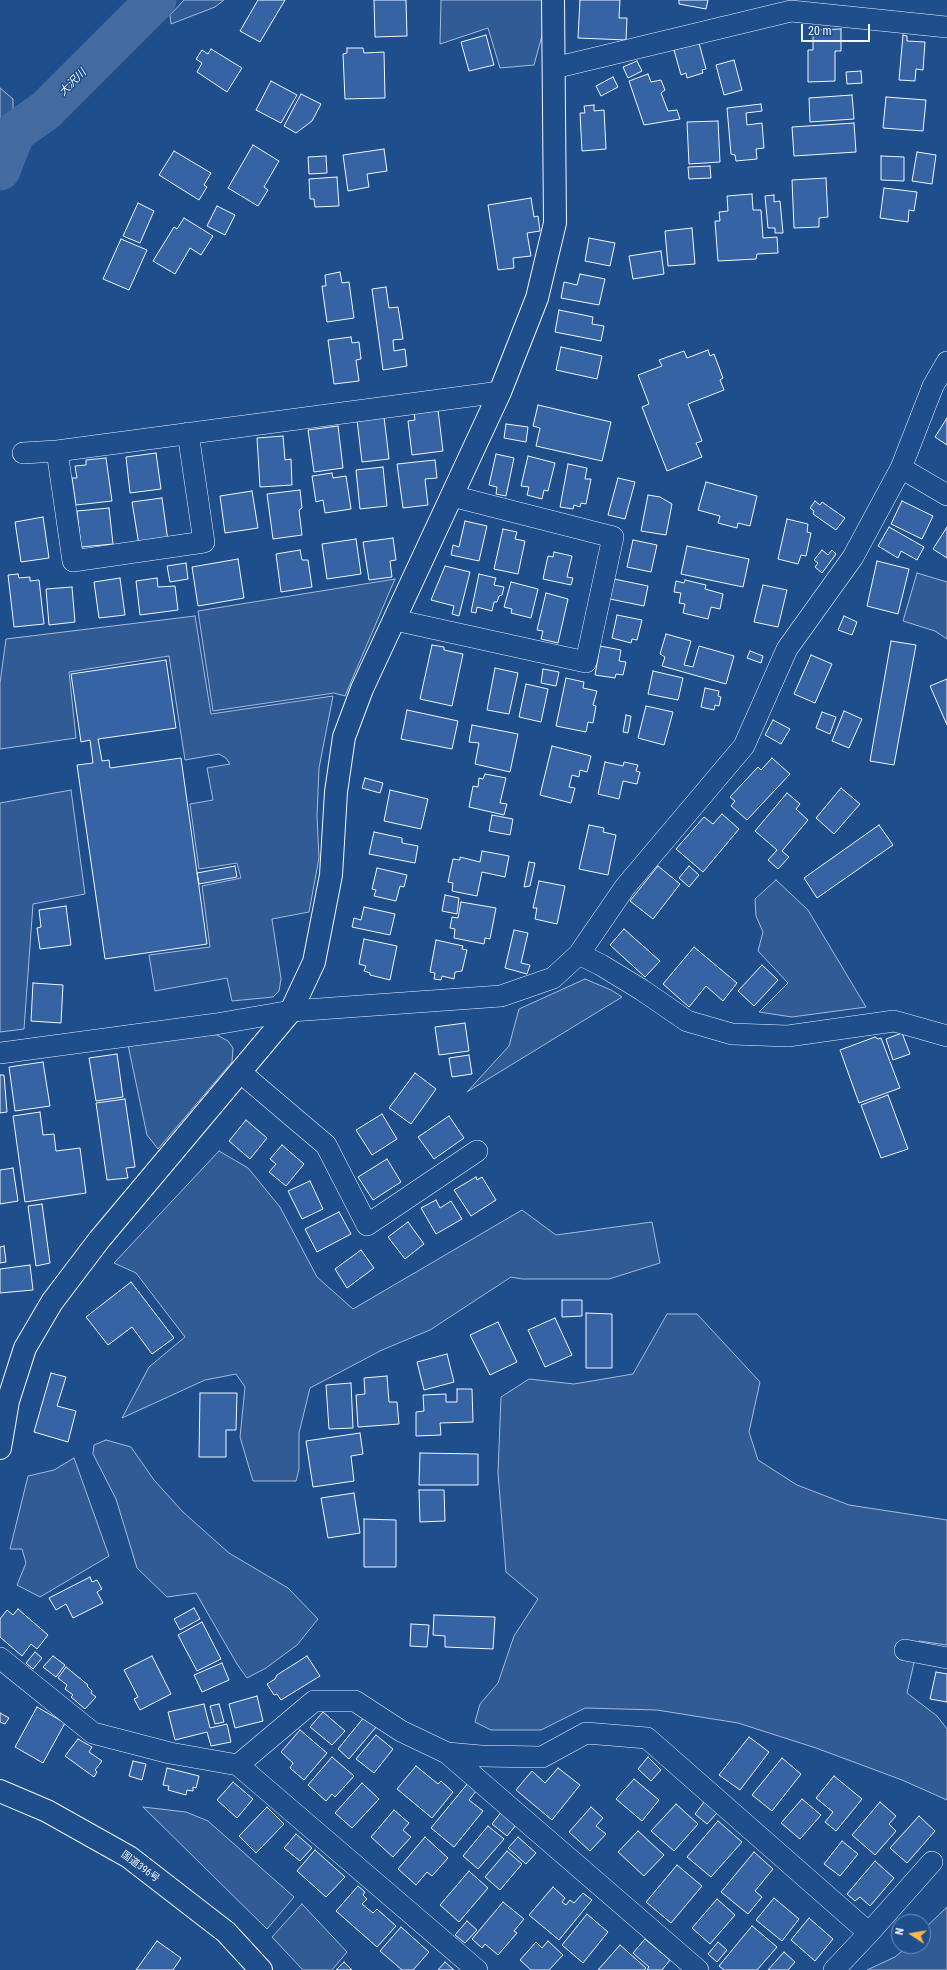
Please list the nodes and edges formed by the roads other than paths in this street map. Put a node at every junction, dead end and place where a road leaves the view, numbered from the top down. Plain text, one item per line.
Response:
1 (553, 0) edge
2 (792, 6) edge
3 (947, 27) edge
4 (554, 68) junction
5 (947, 362) edge
6 (500, 392) junction
7 (188, 433) junction
8 (57, 451) junction
9 (23, 453) dead end
10 (901, 468) junction
11 (947, 495) edge
12 (452, 496) junction
13 (395, 620) junction
14 (579, 954) junction
15 (291, 1011) junction
16 (947, 1036) edge
17 (0, 1053) edge
18 (240, 1072) junction
19 (477, 1152) dead end
20 (0, 1448) edge
21 (905, 1650) dead end
22 (0, 1658) edge
23 (947, 1658) edge
24 (447, 1753) junction
25 (238, 1765) junction
26 (0, 1790) edge
27 (932, 1862) dead end
28 (869, 1933) junction
29 (261, 1970) edge
30 (476, 1970) edge
31 (698, 1970) edge
32 (834, 1970) edge

1 - 4 main road
2 - 3 street
2 - 4 street
4 - 6 main road
5 - 10 street
6 - 7 street
6 - 12 main road
7 - 8 street
7 - 8 street
8 - 9 street
10 - 11 street
10 - 14 street
12 - 13 main road
12 - 13 street
13 - 15 main road
14 - 15 street
14 - 16 street
15 - 17 street
15 - 18 main road
18 - 19 street
18 - 20 main road
21 - 23 street
22 - 25 street
24 - 25 street
24 - 28 street
24 - 31 street
25 - 30 street
26 - 29 main road, 国道396号
27 - 28 street
28 - 32 street

